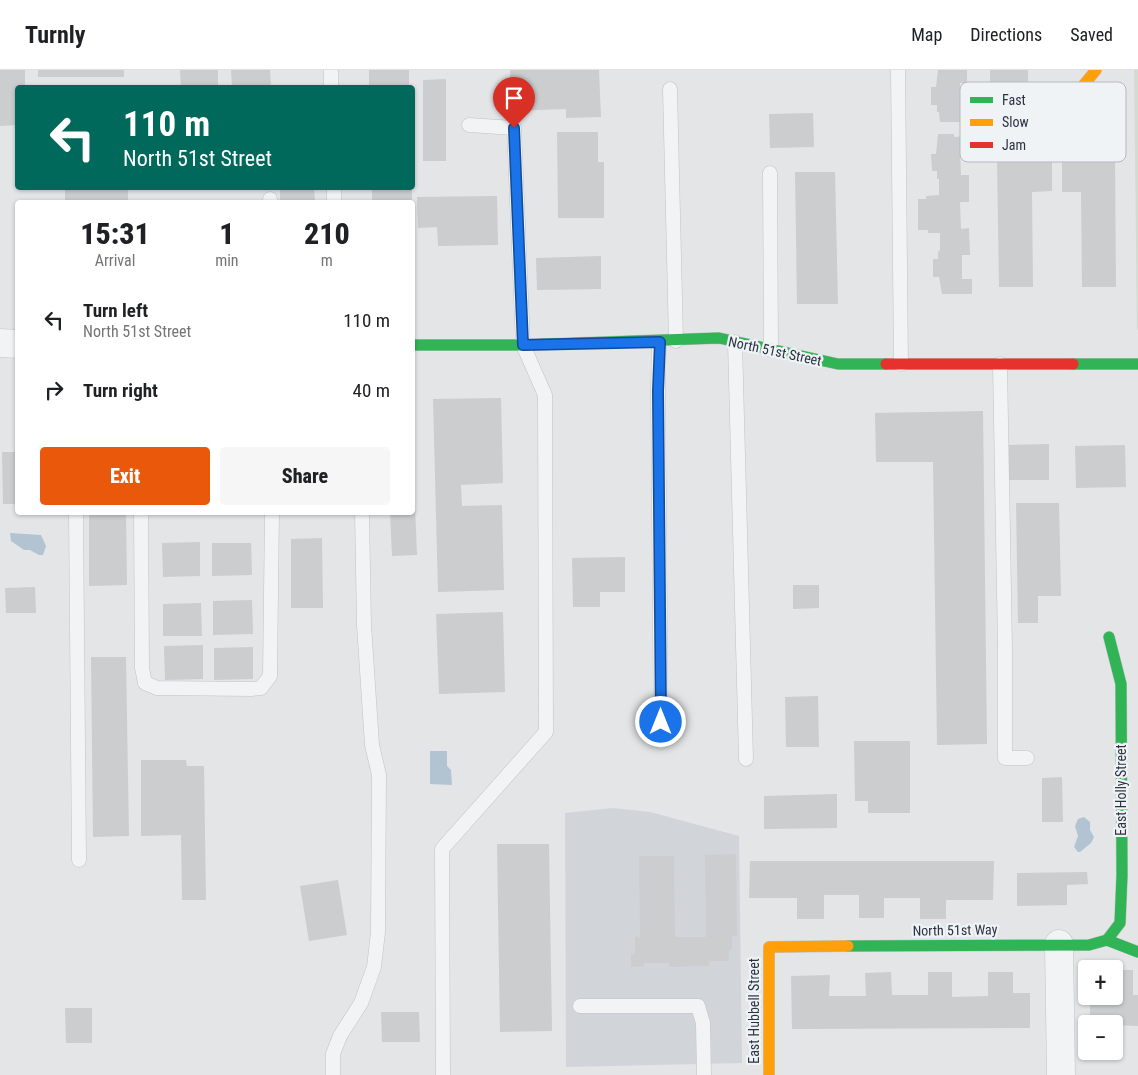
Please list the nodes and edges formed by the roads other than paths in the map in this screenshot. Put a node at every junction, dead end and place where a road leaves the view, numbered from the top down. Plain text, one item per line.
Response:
1 (331, 70) edge
2 (898, 70) edge
3 (1096, 70) edge
4 (1086, 82) edge
5 (332, 85) edge
6 (670, 89) dead end
7 (469, 125) dead end
8 (770, 173) dead end
9 (676, 341) junction
10 (660, 342) junction
11 (735, 342) junction
12 (0, 344) edge
13 (15, 344) edge
14 (415, 344) edge
15 (523, 345) junction
16 (771, 350) junction
17 (901, 364) junction
18 (1000, 364) junction
19 (1138, 364) edge
20 (76, 515) edge
21 (142, 515) edge
22 (272, 515) edge
23 (362, 515) edge
24 (1109, 637) dead end
25 (661, 742) dead end
26 (1027, 758) dead end
27 (746, 759) dead end
28 (79, 860) dead end
29 (1107, 940) junction
30 (1059, 944) junction
31 (768, 947) joint
32 (1138, 952) edge
33 (580, 1006) dead end
34 (333, 1075) edge
35 (443, 1075) edge
36 (704, 1075) edge
37 (769, 1075) edge
38 (1061, 1075) edge

1 - 5 lane
2 - 17 lane
3 - 4 street
6 - 9 lane
7 - 15 lane
8 - 16 lane
9 - 10 street, North 51st Street
9 - 11 street, North 51st Street
10 - 15 street, North 51st Street
10 - 25 lane
11 - 16 street, North 51st Street
11 - 27 lane
12 - 13 street
14 - 15 street, North 51st Street
15 - 35 lane
16 - 17 street, North 51st Street
17 - 18 street, North 51st Street
18 - 19 street, North 51st Street
18 - 26 lane
20 - 28 lane
21 - 22 lane
23 - 34 lane
24 - 29 street, East Holly Street
29 - 30 street, North 51st Way
29 - 32 street
30 - 31 street, North 51st Way
30 - 38 street
31 - 37 street, East Hubbell Street
33 - 36 lane

